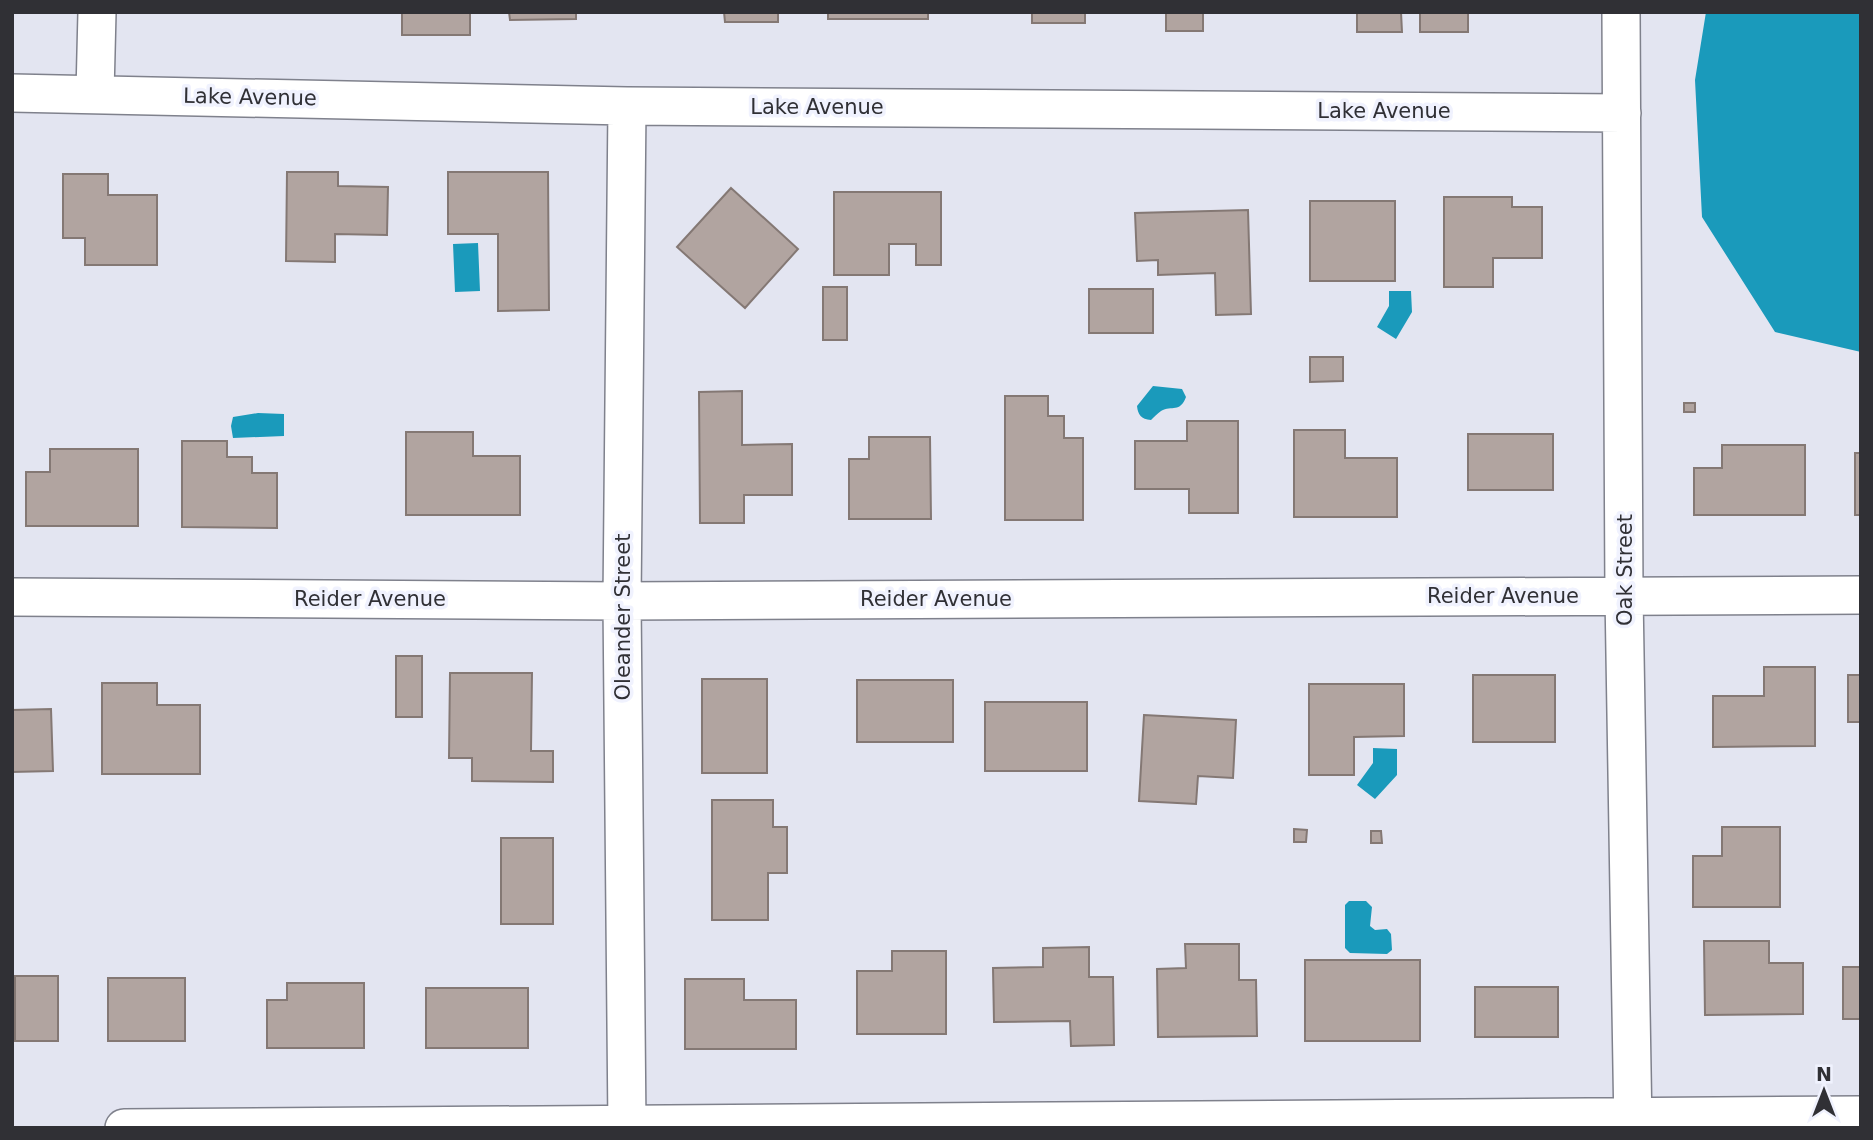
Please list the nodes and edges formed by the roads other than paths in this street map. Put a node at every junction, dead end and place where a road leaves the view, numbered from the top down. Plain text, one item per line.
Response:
1 (97, 12) edge
2 (1621, 12) edge
3 (12, 93) edge
4 (94, 93) junction
5 (627, 106) junction
6 (1622, 113) junction
7 (1625, 595) junction
8 (1861, 595) edge
9 (12, 597) edge
10 (622, 601) junction
11 (1861, 1115) edge
12 (1633, 1122) edge
13 (627, 1125) edge
14 (124, 1128) edge

1 - 4 street
2 - 6 street, Oak Street
3 - 4 street, Lake Avenue
4 - 5 street, Lake Avenue
5 - 6 street, Lake Avenue
5 - 10 street, Oleander Street
6 - 7 street, Oak Street
7 - 8 street, Reider Avenue
7 - 10 street, Reider Avenue
7 - 12 street, Oak Street
9 - 10 street, Reider Avenue
10 - 13 street, Oleander Street
11 - 12 street
12 - 13 street
13 - 14 street

